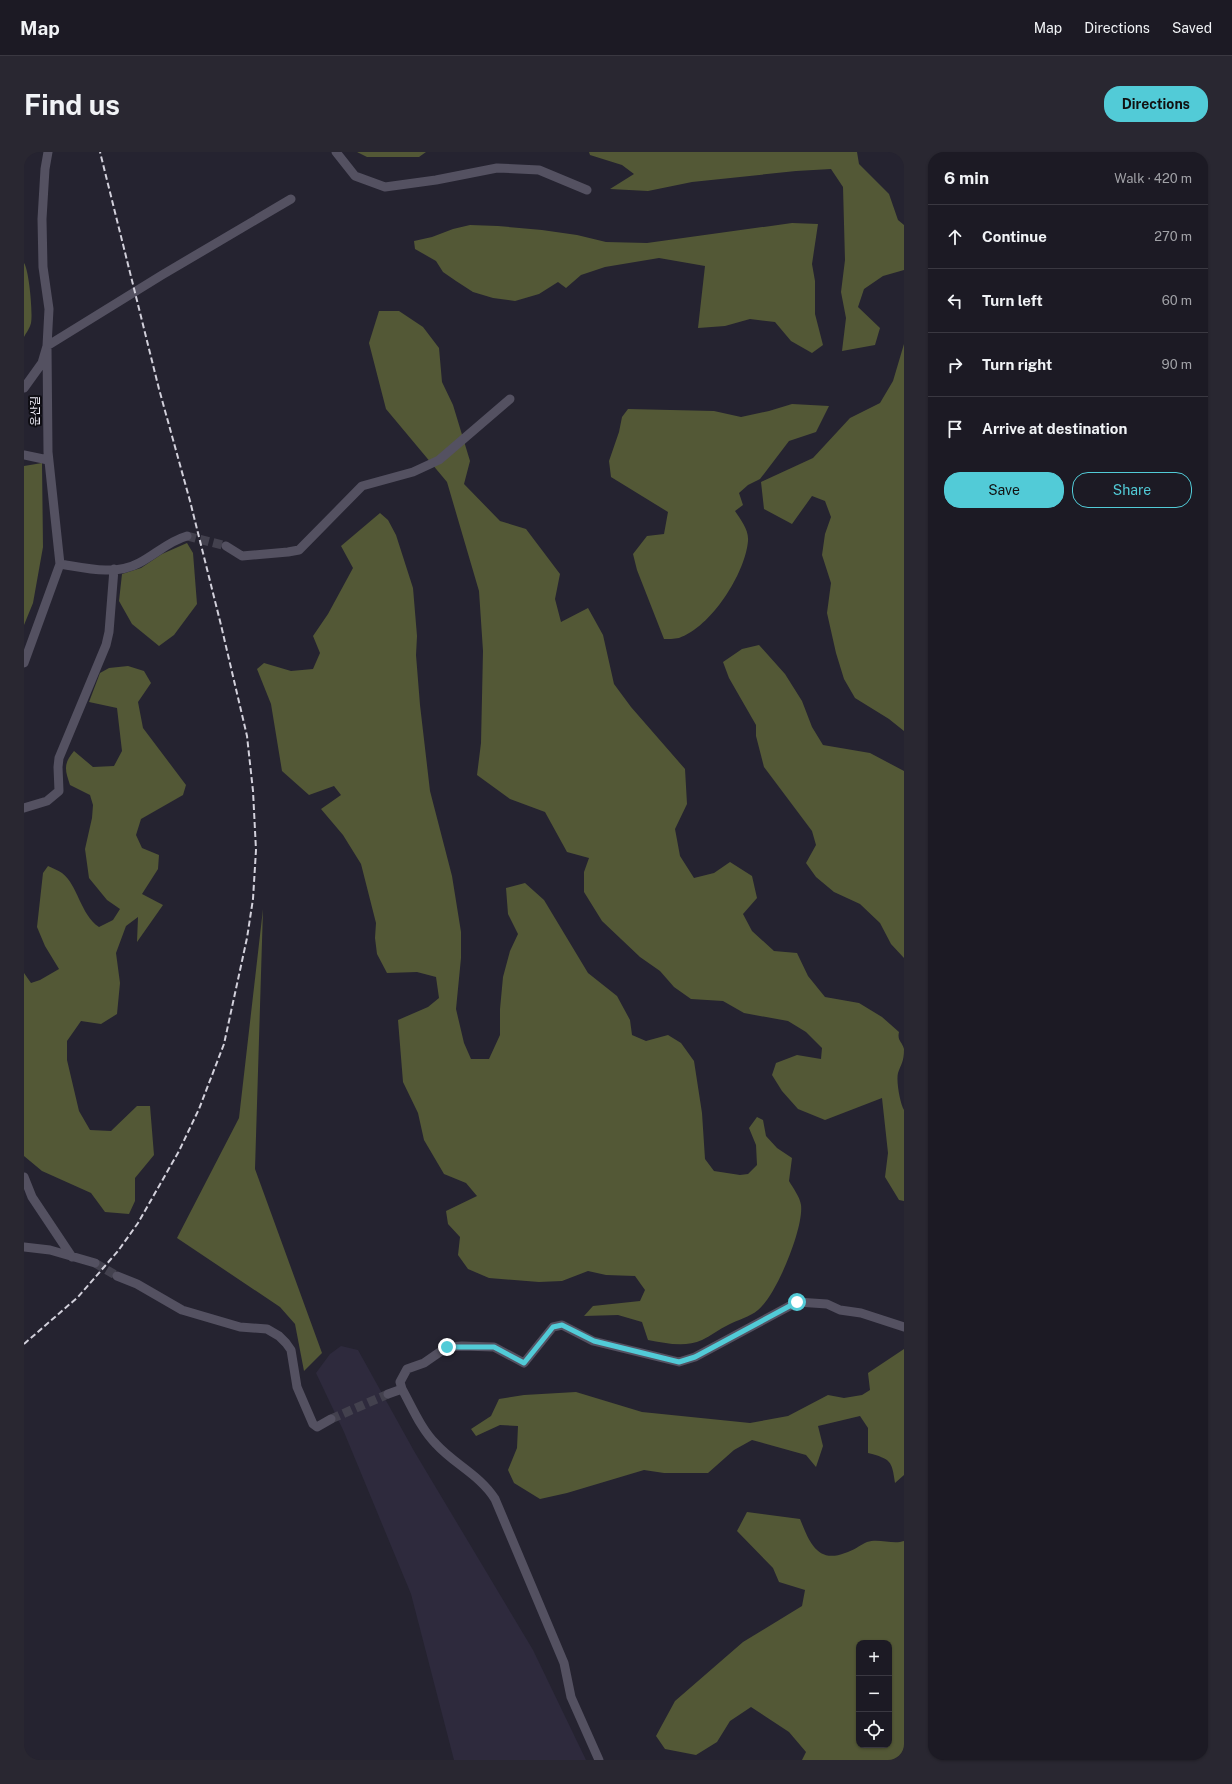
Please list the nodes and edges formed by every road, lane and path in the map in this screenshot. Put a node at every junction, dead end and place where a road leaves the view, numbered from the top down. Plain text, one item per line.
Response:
1 (48, 152) edge
2 (336, 152) edge
3 (587, 190) dead end
4 (291, 199) dead end
5 (47, 346) junction
6 (24, 388) edge
7 (510, 399) dead end
8 (24, 455) edge
9 (48, 460) junction
10 (187, 536) tunnel mouth
11 (226, 546) tunnel mouth
12 (60, 564) junction
13 (114, 569) junction
14 (24, 663) edge
15 (24, 808) edge
16 (24, 1177) edge
17 (24, 1247) edge
18 (72, 1256) junction
19 (95, 1263) tunnel mouth
20 (117, 1276) tunnel mouth
21 (904, 1327) edge
22 (402, 1389) junction
23 (388, 1394) tunnel mouth
24 (331, 1419) tunnel mouth
25 (599, 1760) edge

1 - 5 street, 운산길
2 - 3 street
4 - 5 street
5 - 6 street
5 - 9 street, 운산길
7 - 11 street
8 - 9 street
9 - 12 street, 운산길
10 - 13 street
12 - 13 street
12 - 14 street, 운산길
13 - 15 street
16 - 18 street
17 - 18 street
18 - 19 street
20 - 24 street
21 - 22 street
22 - 23 street
22 - 25 street

